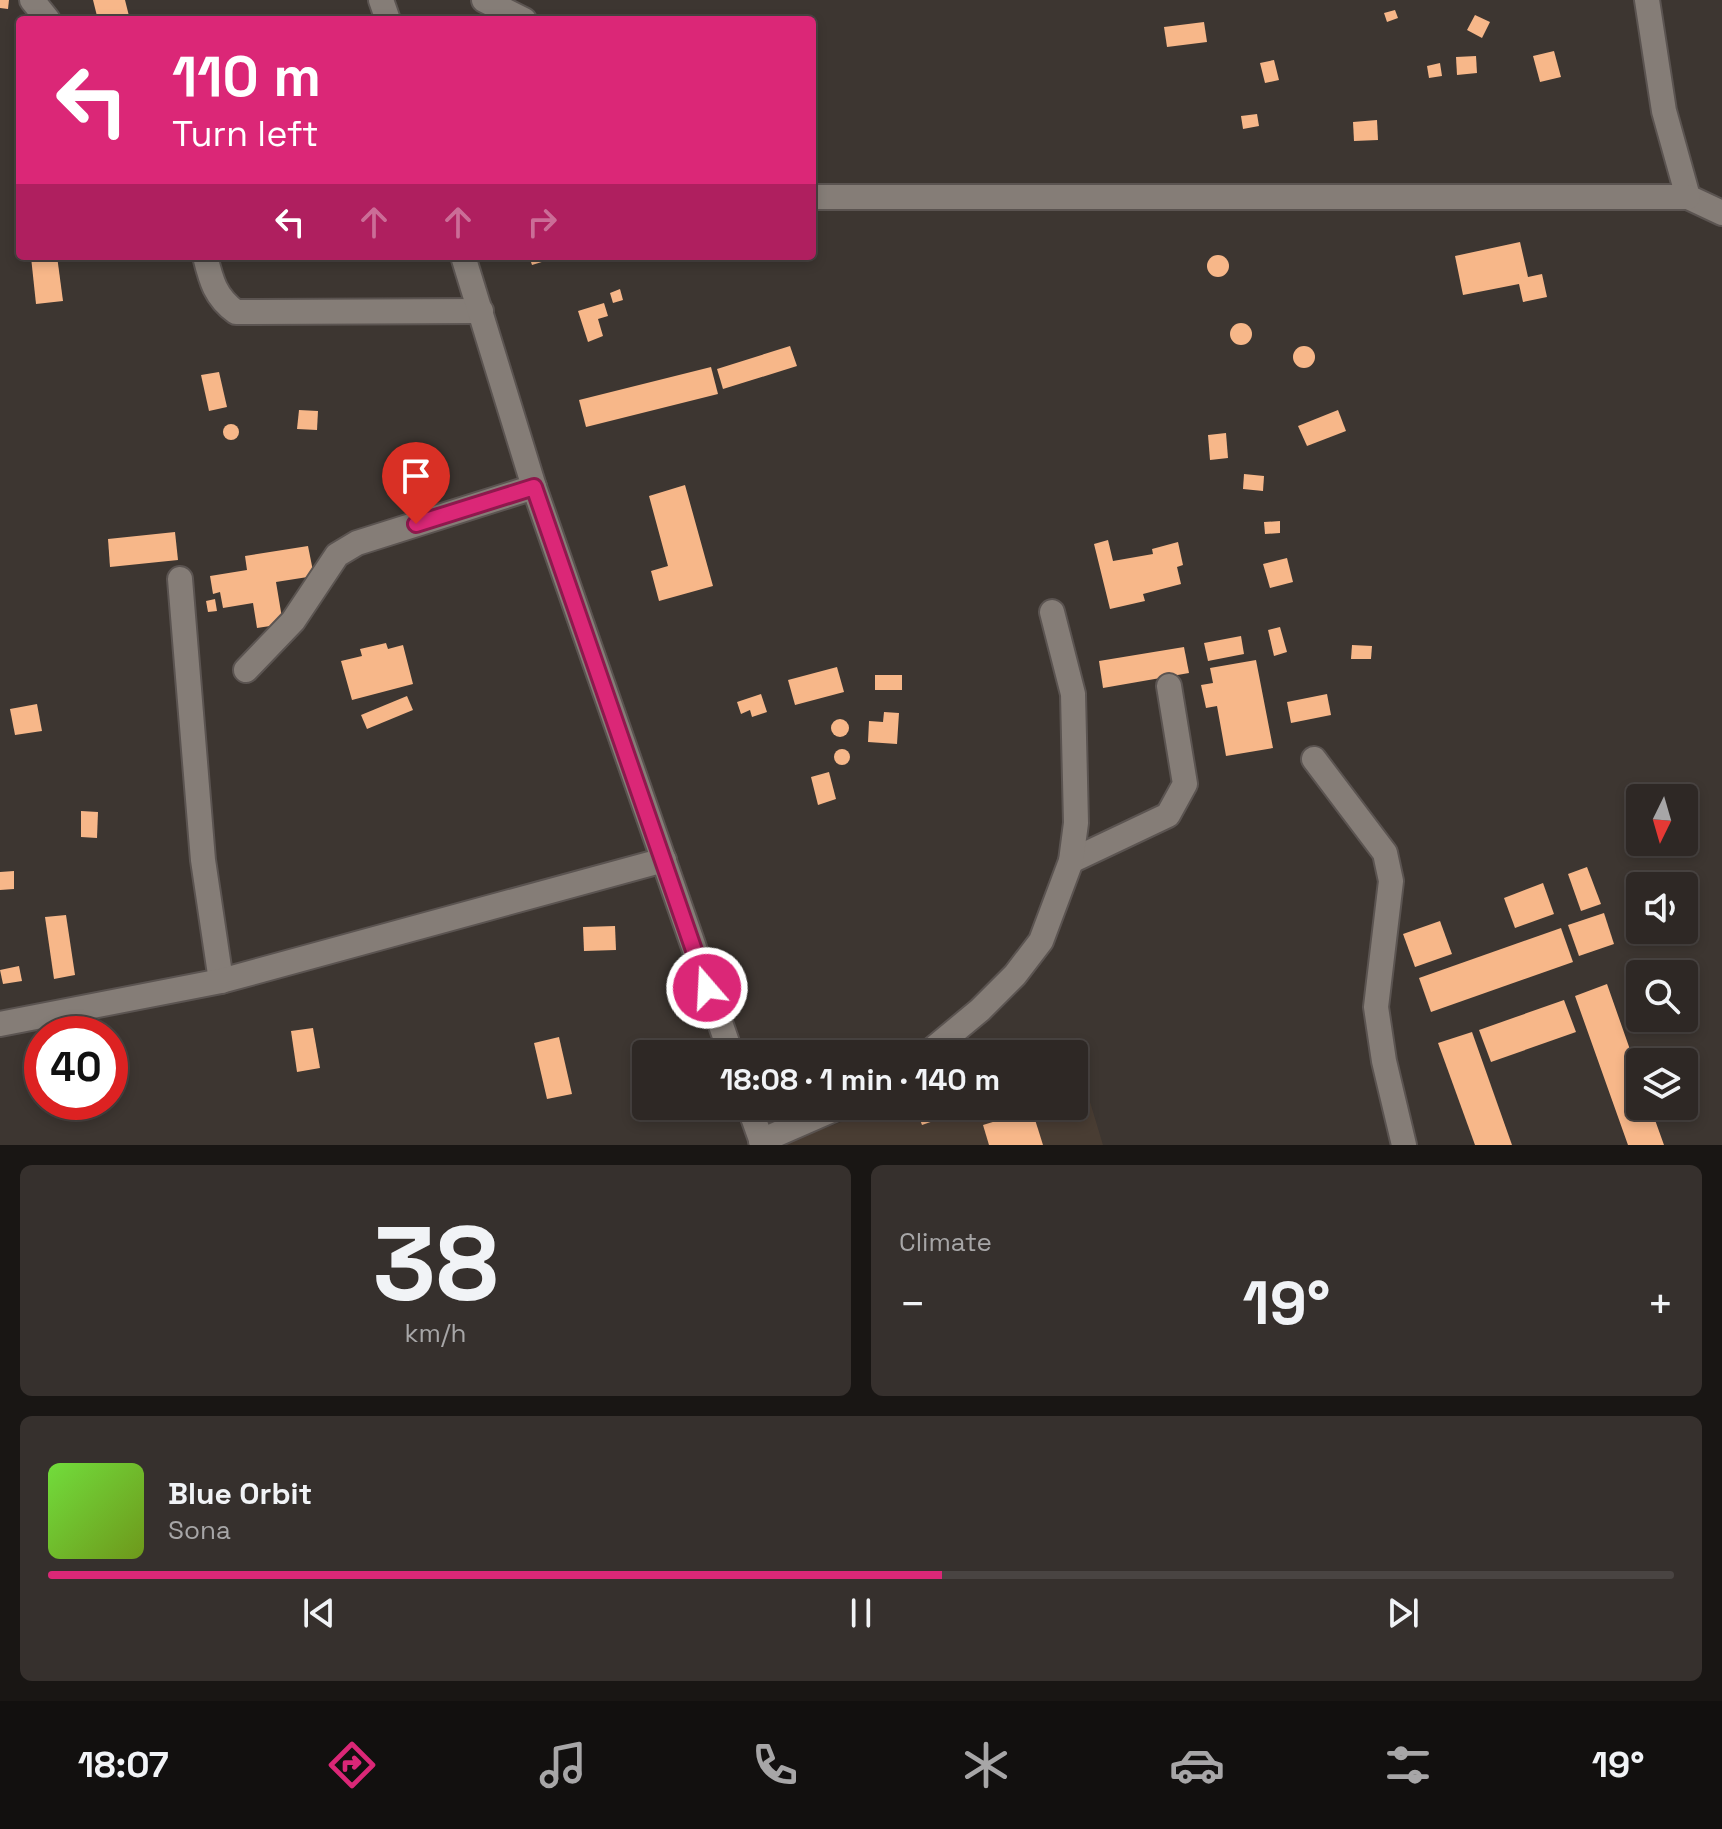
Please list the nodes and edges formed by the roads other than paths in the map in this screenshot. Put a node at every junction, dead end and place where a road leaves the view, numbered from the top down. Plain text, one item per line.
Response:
1 (32, 0) edge
2 (484, 0) edge
3 (1647, 0) edge
4 (45, 16) edge
5 (516, 16) edge
6 (816, 197) edge
7 (1688, 197) junction
8 (1722, 213) edge
9 (206, 260) edge
10 (464, 260) edge
11 (481, 311) junction
12 (534, 487) junction
13 (180, 579) dead end
14 (1052, 612) dead end
15 (246, 670) dead end
16 (1169, 686) dead end
17 (1314, 759) dead end
18 (664, 860) junction
19 (1071, 861) junction
20 (221, 981) junction
21 (0, 1024) edge
22 (726, 1040) edge
23 (944, 1040) edge
24 (754, 1120) edge
25 (811, 1120) edge
26 (762, 1143) edge
27 (1404, 1145) edge

1 - 4 street
2 - 5 street
3 - 7 street
6 - 7 street
7 - 8 street
9 - 11 street
10 - 11 street
11 - 12 street
12 - 15 street
12 - 18 street
13 - 20 street
14 - 19 street
16 - 19 street
17 - 27 street
18 - 20 street
18 - 22 street
19 - 23 street
20 - 21 street
24 - 26 street
25 - 26 street

